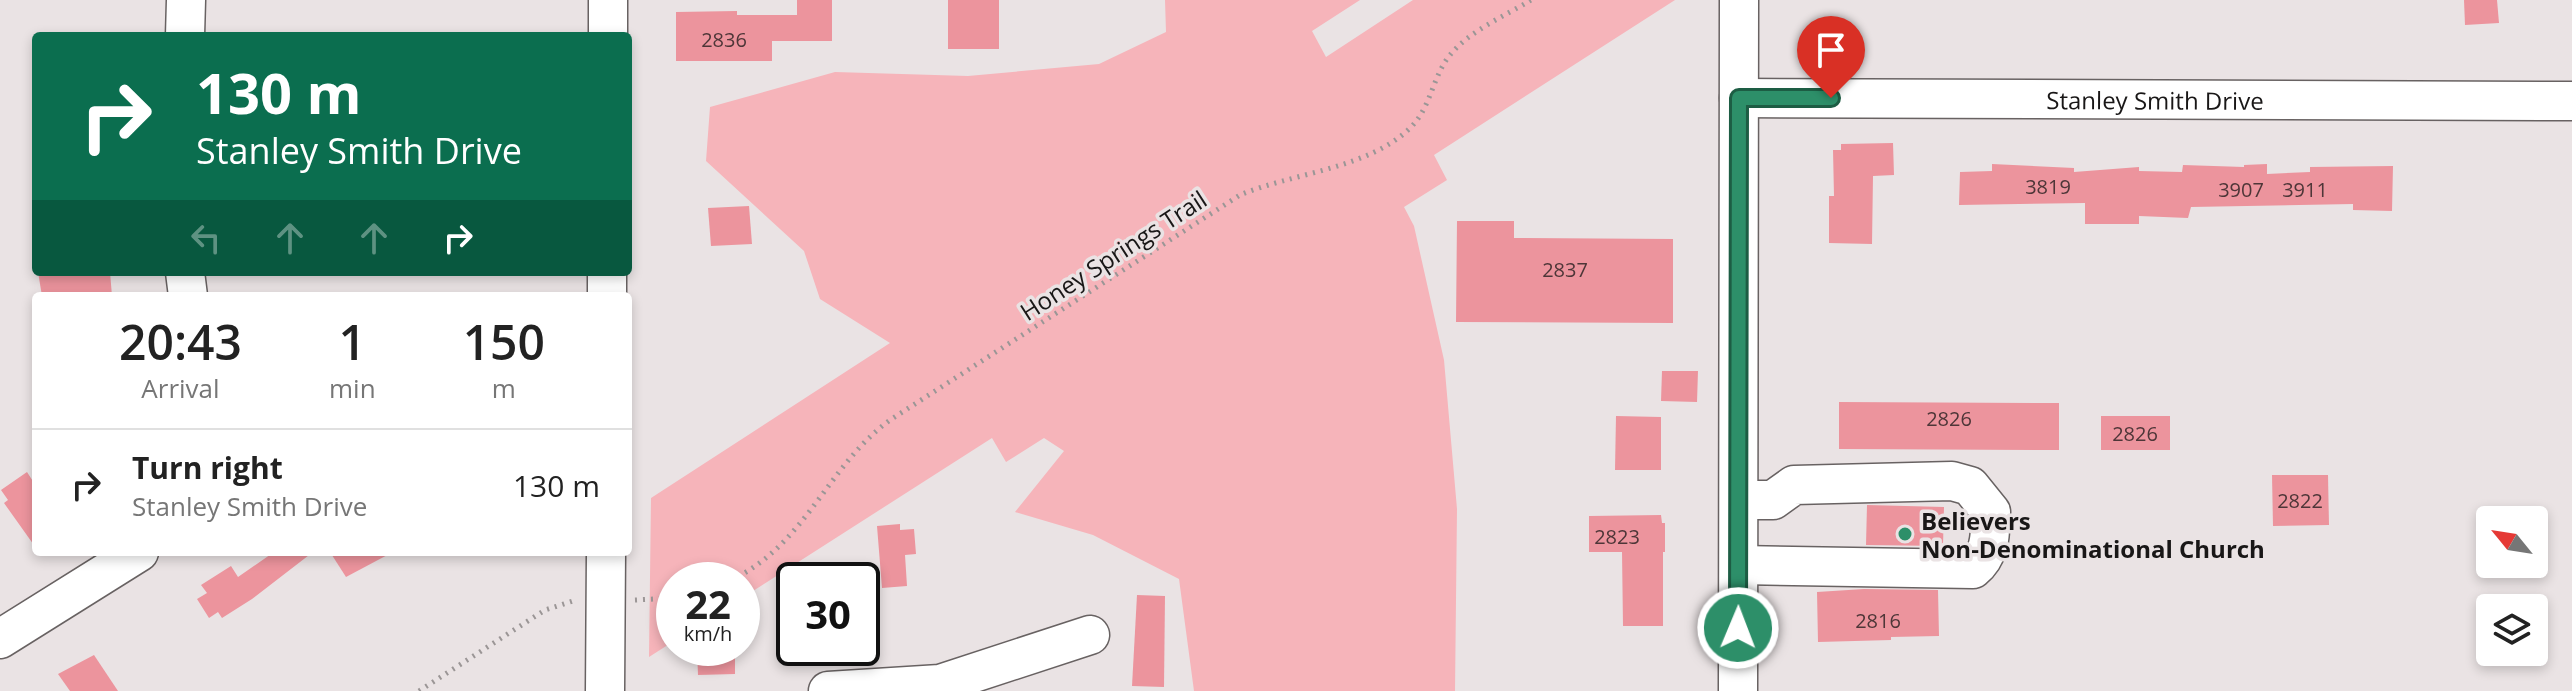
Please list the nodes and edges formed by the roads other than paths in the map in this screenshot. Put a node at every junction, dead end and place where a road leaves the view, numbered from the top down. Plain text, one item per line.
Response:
1 (186, 0) edge
2 (608, 0) edge
3 (1739, 0) edge
4 (185, 32) edge
5 (608, 32) edge
6 (1739, 98) junction
7 (2572, 101) edge
8 (1739, 500) junction
9 (133, 556) edge
10 (606, 556) edge
11 (1739, 565) junction
12 (1090, 635) dead end
13 (0, 639) edge
14 (605, 691) edge
15 (828, 691) edge
16 (1738, 691) edge

1 - 4 street
2 - 5 street
3 - 6 street
6 - 7 street, Stanley Smith Drive
6 - 8 street
8 - 11 street
8 - 11 street
9 - 13 street
10 - 14 street
11 - 16 street
12 - 15 street

